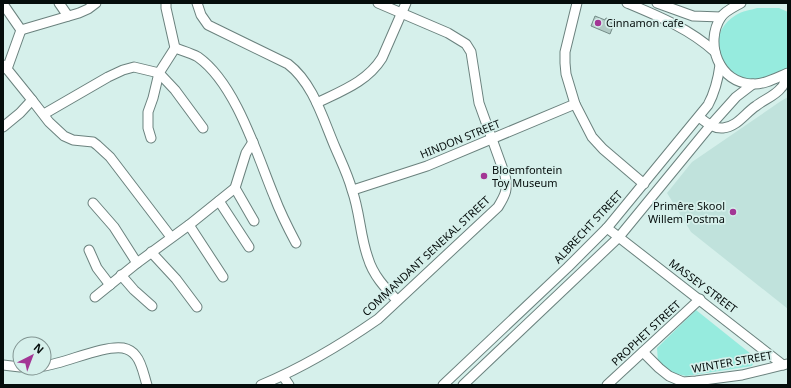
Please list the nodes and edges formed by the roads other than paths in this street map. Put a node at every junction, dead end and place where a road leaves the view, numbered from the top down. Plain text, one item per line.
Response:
1 (59, 3) edge
2 (96, 3) edge
3 (166, 3) edge
4 (197, 3) edge
5 (378, 3) edge
6 (406, 3) edge
7 (577, 3) edge
8 (627, 3) edge
9 (657, 3) edge
10 (741, 3) edge
11 (3, 4) edge
12 (401, 13) junction
13 (68, 16) junction
14 (721, 17) junction
15 (21, 30) junction
16 (175, 48) junction
17 (715, 52) junction
18 (720, 65) junction
19 (5, 66) edge
20 (158, 73) junction
21 (787, 73) edge
22 (753, 84) junction
23 (32, 100) junction
24 (317, 103) junction
25 (575, 104) junction
26 (44, 114) junction
27 (699, 117) junction
28 (710, 126) junction
29 (3, 127) edge
30 (203, 128) dead end
31 (151, 138) dead end
32 (493, 139) junction
33 (253, 142) junction
34 (644, 184) junction
35 (235, 188) junction
36 (352, 190) junction
37 (219, 201) junction
38 (93, 203) dead end
39 (254, 221) dead end
40 (189, 225) junction
41 (607, 228) junction
42 (171, 237) junction
43 (619, 237) junction
44 (296, 243) dead end
45 (249, 247) dead end
46 (89, 250) dead end
47 (151, 252) junction
48 (137, 263) junction
49 (121, 275) junction
50 (223, 277) dead end
51 (110, 285) junction
52 (95, 297) dead end
53 (700, 299) junction
54 (397, 300) junction
55 (152, 306) dead end
56 (197, 307) dead end
57 (644, 352) junction
58 (786, 364) edge
59 (52, 365) edge
60 (283, 376) junction
61 (147, 385) edge
62 (261, 385) edge
63 (289, 385) edge
64 (443, 385) edge
65 (463, 385) edge
66 (607, 385) edge

1 - 13 street
2 - 13 street
3 - 16 street
4 - 24 street
5 - 12 street, COMMANDANT SENEKAL STREET
6 - 12 street
7 - 25 street
8 - 17 street
9 - 14 street
10 - 14 street
11 - 15 street
12 - 24 street
12 - 32 street, COMMANDANT SENEKAL STREET
13 - 15 street
14 - 17 street
15 - 19 street
16 - 20 street
16 - 33 street
17 - 18 street
18 - 22 street
18 - 27 street, ALBRECHT STREET
19 - 23 street
20 - 26 street
20 - 30 street
20 - 31 street
21 - 22 street
21 - 28 street
22 - 28 street
23 - 26 street
23 - 29 street
24 - 36 street
25 - 32 street, HINDON STREET
25 - 34 street
26 - 42 street
27 - 28 street
27 - 34 street, ALBRECHT STREET
28 - 43 street
32 - 36 street, HINDON STREET
32 - 54 street, COMMANDANT SENEKAL STREET
33 - 35 street
33 - 44 street
34 - 41 street, ALBRECHT STREET
35 - 37 street
35 - 39 street
36 - 54 street
37 - 40 street
37 - 45 street
38 - 48 street
40 - 42 street
40 - 50 street
41 - 43 street, MASSEY STREET
41 - 64 street, ALBRECHT STREET
42 - 47 street
43 - 53 street, MASSEY STREET
43 - 65 street
46 - 51 street
47 - 48 street
47 - 56 street
48 - 49 street
49 - 51 street
49 - 55 street
51 - 52 street
53 - 57 street, PROPHET STREET
53 - 58 street, MASSEY STREET
54 - 60 street, COMMANDANT SENEKAL STREET
57 - 58 street, WINTER STREET
57 - 66 street, PROPHET STREET
59 - 61 street
60 - 62 street, COMMANDANT SENEKAL STREET
60 - 63 street

